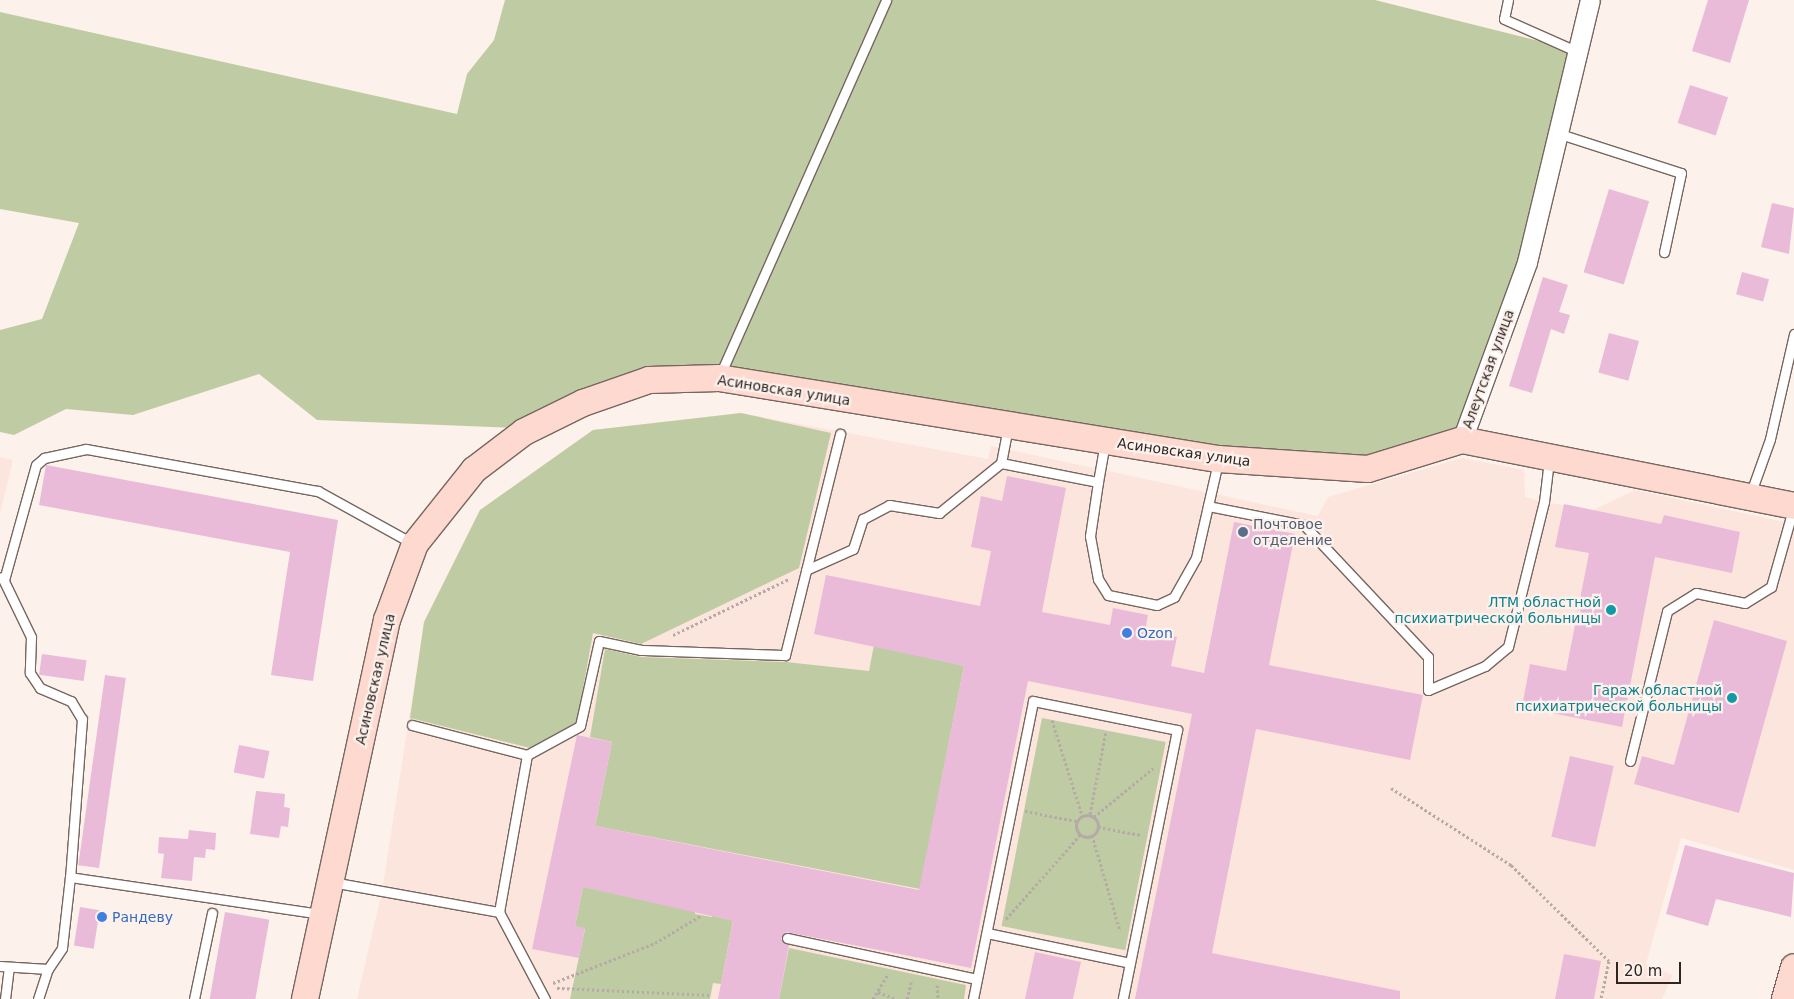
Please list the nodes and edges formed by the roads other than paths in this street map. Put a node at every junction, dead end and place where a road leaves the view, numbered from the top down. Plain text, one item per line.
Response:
1 (886, 0) edge
2 (1508, 0) edge
3 (1590, 0) edge
4 (1576, 51) junction
5 (1560, 134) junction
6 (1664, 252) dead end
7 (1794, 334) edge
8 (718, 378) junction
9 (1008, 426) junction
10 (840, 434) dead end
11 (1462, 440) junction
12 (1105, 441) junction
13 (1549, 457) junction
14 (1218, 460) junction
15 (1001, 464) junction
16 (1098, 482) junction
17 (1749, 497) junction
18 (1208, 506) junction
19 (1794, 506) edge
20 (416, 544) junction
21 (806, 570) junction
22 (2, 577) edge
23 (412, 725) dead end
24 (526, 755) junction
25 (1630, 760) dead end
26 (70, 877) junction
27 (329, 882) junction
28 (499, 912) junction
29 (212, 913) dead end
30 (322, 914) junction
31 (989, 934) junction
32 (787, 938) dead end
33 (1130, 963) junction
34 (5, 967) edge
35 (1794, 967) edge
36 (48, 969) junction
37 (977, 978) junction
38 (5, 999) edge
39 (38, 999) edge
40 (194, 999) edge
41 (305, 999) edge
42 (545, 999) edge
43 (973, 999) edge
44 (1123, 999) edge
45 (1786, 999) edge

1 - 8 lane
2 - 4 lane
3 - 4 street, Алеутская улица
4 - 5 street, Алеутская улица
5 - 6 lane
5 - 11 street, Алеутская улица
7 - 17 lane
8 - 9 street, Асиновская улица
8 - 20 street, Асиновская улица
9 - 12 street, Асиновская улица
9 - 15 lane
10 - 21 lane
11 - 13 street, Алеутская улица
11 - 14 street, Асиновская улица
12 - 14 street, Асиновская улица
12 - 16 lane
13 - 17 street, Алеутская улица
13 - 18 lane
14 - 18 lane
15 - 16 lane
15 - 21 lane
16 - 18 lane
17 - 19 street, Алеутская улица
19 - 25 lane
20 - 22 lane
20 - 27 street, Асиновская улица
21 - 24 lane
22 - 26 lane
23 - 24 lane
24 - 28 lane
26 - 30 lane
26 - 36 lane
27 - 28 lane
27 - 30 street, Асиновская улица
28 - 42 lane
29 - 40 lane
30 - 41 street, Асиновская улица
31 - 33 lane
31 - 33 lane
31 - 37 lane
32 - 37 lane
33 - 44 lane
34 - 36 lane
34 - 38 lane
35 - 45 street
36 - 39 lane
37 - 43 lane

